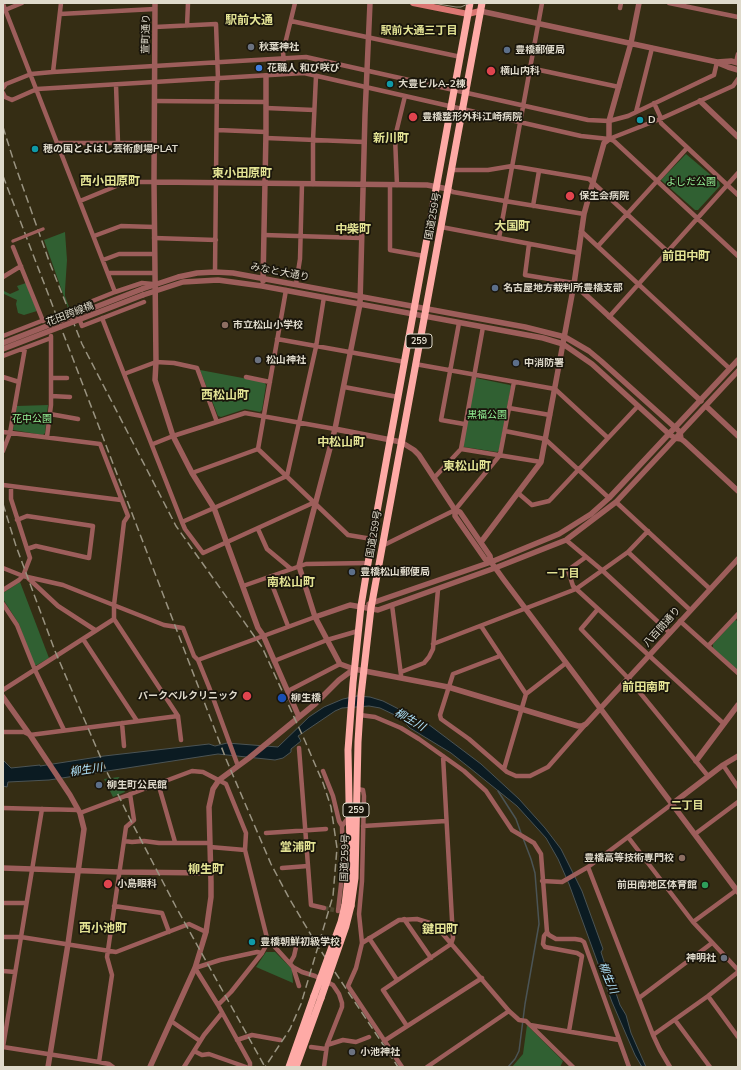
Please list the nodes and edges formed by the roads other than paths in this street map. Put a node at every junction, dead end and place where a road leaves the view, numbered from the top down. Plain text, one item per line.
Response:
1 (22, 3) edge
2 (61, 3) edge
3 (188, 3) edge
4 (295, 3) edge
5 (370, 3) edge
6 (413, 3) edge
7 (471, 3) edge
8 (482, 3) edge
9 (542, 3) edge
10 (639, 3) edge
11 (670, 3) edge
12 (3, 4) edge
13 (155, 6) edge
14 (5, 10) junction
15 (480, 11) junction
16 (60, 14) junction
17 (468, 14) junction
18 (738, 17) edge
19 (291, 21) junction
20 (538, 24) junction
21 (188, 26) junction
22 (155, 27) junction
23 (369, 38) junction
24 (631, 43) junction
25 (652, 48) junction
26 (738, 54) edge
27 (461, 57) junction
28 (284, 58) junction
29 (217, 62) junction
30 (717, 62) junction
31 (737, 62) edge
32 (155, 66) junction
33 (530, 68) junction
34 (738, 70) edge
35 (53, 72) junction
36 (368, 72) junction
37 (31, 74) junction
38 (285, 74) junction
39 (266, 76) junction
40 (316, 76) junction
41 (218, 79) junction
42 (738, 79) edge
43 (155, 82) junction
44 (116, 85) junction
45 (366, 87) junction
46 (618, 87) junction
47 (3, 88) edge
48 (37, 90) junction
49 (454, 91) junction
50 (3, 93) edge
51 (465, 93) junction
52 (405, 96) junction
53 (155, 101) junction
54 (216, 101) junction
55 (700, 101) junction
56 (654, 103) junction
57 (266, 105) junction
58 (451, 106) junction
59 (523, 106) junction
60 (462, 108) junction
61 (314, 110) junction
62 (636, 112) junction
63 (660, 119) junction
64 (609, 121) junction
65 (520, 122) junction
66 (217, 130) junction
67 (266, 135) junction
68 (738, 137) edge
69 (609, 139) junction
70 (313, 140) junction
71 (364, 142) junction
72 (58, 143) junction
73 (118, 143) junction
74 (154, 143) junction
75 (687, 148) junction
76 (512, 166) junction
77 (451, 170) junction
78 (539, 171) junction
79 (738, 173) edge
80 (656, 181) junction
81 (154, 182) junction
82 (593, 182) junction
83 (216, 183) junction
84 (264, 184) junction
85 (302, 184) junction
86 (313, 184) junction
87 (363, 185) junction
88 (390, 185) junction
89 (397, 185) junction
90 (727, 185) junction
91 (436, 187) junction
92 (448, 189) junction
93 (738, 195) edge
94 (80, 201) junction
95 (505, 201) junction
96 (533, 206) junction
97 (584, 214) junction
98 (626, 214) junction
99 (696, 218) junction
100 (154, 227) junction
101 (441, 227) junction
102 (43, 229) dead end
103 (581, 231) junction
104 (264, 235) junction
105 (94, 236) junction
106 (300, 236) junction
107 (154, 238) junction
108 (361, 238) junction
109 (498, 238) junction
110 (216, 240) junction
111 (13, 241) dead end
112 (529, 244) junction
113 (598, 246) junction
114 (13, 247) dead end
115 (667, 251) junction
116 (578, 253) junction
117 (154, 254) junction
118 (424, 256) junction
119 (738, 256) edge
120 (103, 260) junction
121 (21, 266) junction
122 (215, 272) junction
123 (108, 273) junction
124 (154, 274) junction
125 (3, 277) edge
126 (263, 278) junction
127 (296, 284) junction
128 (574, 284) junction
129 (638, 284) junction
130 (262, 286) junction
131 (155, 288) junction
132 (286, 290) junction
133 (115, 292) junction
134 (142, 292) junction
135 (360, 296) junction
136 (324, 297) junction
137 (144, 302) dead end
138 (360, 304) junction
139 (415, 306) junction
140 (426, 308) junction
141 (413, 314) junction
142 (461, 315) junction
143 (424, 316) junction
144 (609, 317) junction
145 (102, 318) junction
146 (484, 320) junction
147 (460, 323) junction
148 (483, 327) junction
149 (525, 327) junction
150 (524, 335) junction
151 (3, 336) edge
152 (565, 337) junction
153 (277, 339) junction
154 (3, 343) edge
155 (563, 344) junction
156 (316, 347) junction
157 (25, 348) junction
158 (3, 349) edge
159 (351, 352) junction
160 (3, 356) edge
161 (738, 360) edge
162 (156, 362) junction
163 (405, 362) junction
164 (415, 364) junction
165 (730, 369) junction
166 (451, 371) junction
167 (738, 371) edge
168 (124, 374) junction
169 (474, 375) junction
170 (3, 377) edge
171 (246, 377) dead end
172 (51, 378) junction
173 (66, 378) dead end
174 (19, 382) junction
175 (270, 382) junction
176 (514, 382) junction
177 (344, 387) junction
178 (555, 389) junction
179 (51, 396) junction
180 (70, 397) dead end
181 (398, 397) junction
182 (701, 400) junction
183 (638, 406) junction
184 (706, 406) junction
185 (509, 408) junction
186 (50, 414) junction
187 (550, 415) junction
188 (264, 416) junction
189 (78, 419) dead end
190 (217, 422) junction
191 (300, 423) junction
192 (464, 424) junction
193 (675, 428) junction
194 (335, 429) junction
195 (505, 431) junction
196 (3, 432) edge
197 (10, 433) junction
198 (669, 434) junction
199 (681, 435) junction
200 (173, 436) junction
201 (738, 436) edge
202 (47, 437) junction
203 (608, 438) junction
204 (675, 438) junction
205 (391, 439) junction
206 (545, 439) junction
207 (401, 442) junction
208 (152, 444) junction
209 (258, 449) junction
210 (461, 449) junction
211 (3, 451) edge
212 (500, 456) junction
213 (541, 462) junction
214 (579, 470) junction
215 (192, 473) junction
216 (287, 476) junction
217 (434, 478) junction
218 (3, 485) edge
219 (11, 486) junction
220 (738, 490) edge
221 (518, 493) junction
222 (609, 498) junction
223 (121, 500) junction
224 (315, 502) junction
225 (616, 502) junction
226 (214, 508) junction
227 (455, 510) junction
228 (17, 520) junction
229 (182, 522) junction
230 (258, 529) junction
231 (648, 531) junction
232 (372, 539) junction
233 (566, 540) junction
234 (227, 542) junction
235 (481, 542) junction
236 (382, 546) junction
237 (27, 549) junction
238 (628, 552) junction
239 (586, 557) junction
240 (738, 559) edge
241 (491, 562) junction
242 (368, 563) junction
243 (299, 566) junction
244 (3, 568) edge
245 (495, 568) junction
246 (291, 569) junction
247 (603, 571) junction
248 (23, 576) junction
249 (269, 577) junction
250 (243, 586) junction
251 (438, 589) junction
252 (576, 589) junction
253 (710, 589) junction
254 (3, 590) edge
255 (3, 604) edge
256 (114, 605) junction
257 (392, 605) junction
258 (361, 606) junction
259 (371, 606) junction
260 (526, 608) junction
261 (598, 609) junction
262 (690, 610) junction
263 (738, 616) edge
264 (315, 617) junction
265 (114, 619) junction
266 (680, 621) junction
267 (288, 626) junction
268 (481, 626) junction
269 (95, 630) junction
270 (358, 631) junction
271 (670, 633) junction
272 (263, 635) junction
273 (82, 639) junction
274 (327, 640) junction
275 (433, 644) junction
276 (708, 646) junction
277 (500, 656) junction
278 (649, 656) junction
279 (198, 660) junction
280 (274, 661) junction
281 (340, 664) junction
282 (566, 664) junction
283 (354, 669) junction
284 (35, 670) junction
285 (364, 671) junction
286 (738, 673) edge
287 (401, 675) junction
288 (628, 678) junction
289 (448, 687) junction
290 (3, 690) edge
291 (288, 690) junction
292 (526, 694) junction
293 (3, 697) edge
294 (738, 705) edge
295 (521, 708) junction
296 (600, 708) junction
297 (360, 714) junction
298 (178, 716) junction
299 (299, 716) junction
300 (137, 721) junction
301 (122, 724) junction
302 (586, 724) junction
303 (724, 724) junction
304 (64, 730) junction
305 (3, 732) edge
306 (30, 735) junction
307 (181, 740) dead end
308 (124, 746) dead end
309 (299, 748) dead end
310 (443, 756) junction
311 (738, 756) edge
312 (696, 761) junction
313 (723, 765) junction
314 (238, 766) junction
315 (504, 769) junction
316 (323, 771) dead end
317 (708, 776) junction
318 (220, 780) junction
319 (158, 783) junction
320 (738, 787) edge
321 (357, 789) junction
322 (130, 794) junction
323 (738, 802) edge
324 (672, 804) junction
325 (3, 808) edge
326 (42, 809) junction
327 (79, 812) junction
328 (350, 817) junction
329 (446, 821) junction
330 (342, 826) junction
331 (363, 826) junction
332 (326, 829) dead end
333 (306, 830) junction
334 (266, 833) dead end
335 (695, 834) junction
336 (628, 837) junction
337 (124, 841) junction
338 (176, 842) junction
339 (210, 845) junction
340 (245, 850) junction
341 (308, 866) junction
342 (588, 867) junction
343 (3, 868) edge
344 (282, 868) dead end
345 (32, 869) junction
346 (79, 870) junction
347 (120, 872) junction
348 (211, 873) junction
349 (542, 881) junction
350 (737, 890) edge
351 (3, 903) edge
352 (26, 903) junction
353 (348, 905) junction
354 (114, 906) junction
355 (324, 908) tunnel mouth
356 (359, 914) junction
357 (404, 919) junction
358 (693, 922) junction
359 (169, 932) junction
360 (206, 932) junction
361 (547, 932) junction
362 (3, 937) edge
363 (21, 937) junction
364 (369, 938) junction
365 (268, 942) junction
366 (362, 943) junction
367 (712, 943) junction
368 (68, 944) junction
369 (297, 944) dead end
370 (451, 944) junction
371 (107, 951) junction
372 (262, 953) junction
373 (431, 958) junction
374 (292, 965) junction
375 (195, 968) junction
376 (3, 971) edge
377 (738, 971) edge
378 (15, 972) junction
379 (482, 978) junction
380 (397, 980) junction
381 (299, 986) dead end
382 (708, 996) junction
383 (318, 997) junction
384 (639, 998) junction
385 (218, 1005) junction
386 (509, 1011) junction
387 (222, 1013) junction
388 (675, 1020) junction
389 (171, 1021) junction
390 (530, 1025) junction
391 (407, 1026) junction
392 (569, 1031) junction
393 (653, 1035) junction
394 (369, 1037) dead end
395 (738, 1037) edge
396 (237, 1040) junction
397 (280, 1040) dead end
398 (619, 1040) junction
399 (200, 1041) junction
400 (384, 1041) junction
401 (3, 1047) edge
402 (310, 1047) dead end
403 (326, 1047) junction
404 (194, 1051) junction
405 (50, 1054) junction
406 (98, 1062) junction
407 (105, 1065) edge
408 (151, 1066) edge
409 (48, 1067) edge
410 (113, 1067) edge
411 (184, 1067) edge
412 (246, 1067) edge
413 (250, 1067) edge
414 (290, 1067) edge
415 (296, 1067) edge
416 (324, 1067) edge
417 (402, 1067) edge
418 (426, 1067) edge
419 (573, 1067) edge
420 (629, 1067) edge
421 (670, 1067) edge
422 (710, 1067) edge

1 - 14 street
2 - 16 street
3 - 21 street
4 - 19 street
5 - 23 street
6 - 17 main road
7 - 15 main road
7 - 17 highway, 国道259号 / 259
8 - 15 highway, 国道259号 / 259
9 - 20 street
10 - 24 street
11 - 18 street
12 - 14 street
13 - 16 street
13 - 22 street, 萱町通り
14 - 37 street
15 - 17 main road
15 - 20 street
15 - 51 highway, 国道259号 / 259
16 - 35 street
17 - 27 highway, 国道259号 / 259
19 - 23 street
19 - 28 street
20 - 24 street
20 - 33 street
21 - 22 street
21 - 29 street
22 - 32 street, 萱町通り
23 - 27 street
23 - 36 street
24 - 25 street
24 - 46 street
25 - 30 street
25 - 62 street
26 - 31 street
27 - 49 highway, 国道259号 / 259
28 - 29 street
28 - 36 street
28 - 38 street
29 - 32 street
29 - 41 street
30 - 31 street
30 - 34 street
30 - 56 street
32 - 35 street
32 - 43 street, 萱町通り
33 - 46 street
33 - 59 street
35 - 37 street
36 - 45 street
36 - 49 street
37 - 47 street
37 - 48 street
38 - 39 street
38 - 40 street
39 - 41 street
39 - 57 street
40 - 45 street
40 - 61 street
41 - 43 street
41 - 54 street
42 - 55 street
43 - 44 street
43 - 53 street, 萱町通り
44 - 48 street
44 - 73 street
45 - 52 street
45 - 71 street
46 - 64 street
48 - 50 street
48 - 72 street
49 - 51 street
49 - 58 highway, 国道259号 / 259
51 - 59 street
51 - 60 highway, 国道259号 / 259
52 - 58 street
52 - 89 street
53 - 54 street
53 - 74 street, 萱町通り
54 - 57 street
54 - 66 street
55 - 63 street
55 - 68 street
56 - 62 street
56 - 63 street
57 - 61 street
57 - 67 street
58 - 60 street
58 - 91 highway, 国道259号 / 259
59 - 64 street
59 - 65 street
60 - 65 street
60 - 77 highway, 国道259号 / 259
61 - 70 street
62 - 64 street
63 - 69 street
63 - 75 street
64 - 69 street
65 - 69 street
65 - 76 street
66 - 67 street
66 - 83 street
67 - 70 street
67 - 84 street
69 - 80 street
69 - 82 street
70 - 71 street
70 - 86 street
71 - 87 street
72 - 73 street
72 - 94 street
73 - 74 street
74 - 81 street, 萱町通り
75 - 80 street
75 - 90 street
76 - 77 street
76 - 78 street
76 - 95 street
77 - 92 highway, 国道259号 / 259
78 - 82 street
78 - 96 street
79 - 90 street
80 - 98 street
80 - 99 street
81 - 83 street
81 - 94 street
81 - 100 street, 萱町通り
82 - 97 street
82 - 98 street
83 - 84 street
83 - 110 street
84 - 85 street
84 - 104 street
85 - 86 street
85 - 106 street
86 - 87 street
87 - 88 street
87 - 108 street
88 - 89 street
88 - 118 street
89 - 91 street
90 - 93 street
90 - 99 street
91 - 92 street
91 - 118 highway, 国道259号 / 259
92 - 95 street
92 - 101 highway, 国道259号 / 259
94 - 105 street
95 - 96 street
95 - 109 street
96 - 97 street
97 - 103 street
98 - 113 street
98 - 115 street
99 - 115 street
99 - 119 street
100 - 105 street
100 - 107 street, 萱町通り
101 - 109 street
101 - 140 highway, 国道259号 / 259
102 - 111 street, bridge
103 - 113 street
103 - 116 street
104 - 106 street
104 - 126 street
105 - 120 street
106 - 108 street
106 - 127 street
107 - 110 street
107 - 117 street, 萱町通り
108 - 135 street
109 - 112 street
110 - 122 street
112 - 116 street
112 - 128 street
113 - 129 street
114 - 121 street
115 - 129 street
116 - 128 street
117 - 120 street
117 - 124 street, 萱町通り
118 - 139 highway, 国道259号 / 259
120 - 123 street
121 - 125 street
121 - 151 street
122 - 126 street, みなと大通り
122 - 131 street, みなと大通り
123 - 124 street
123 - 133 street
124 - 131 street, 萱町通り
126 - 127 street, みなと大通り
126 - 130 street
127 - 135 street, みなと大通り
128 - 144 street
128 - 152 street
129 - 144 street
129 - 165 street
130 - 131 street, みなと大通り
130 - 132 street, みなと大通り
131 - 133 street
131 - 134 street, みなと大通り
131 - 162 street, 萱町通り
132 - 136 street, みなと大通り
132 - 153 street
133 - 145 street
134 - 154 street, 花田跨線橋, bridge
134 - 158 street, 花田跨線橋, bridge
135 - 138 street
135 - 139 street, みなと大通り
136 - 138 street, みなと大通り
136 - 156 street
137 - 145 street
138 - 141 street, みなと大通り
138 - 159 street
139 - 140 street, みなと大通り
139 - 141 highway, 国道259号 / 259
140 - 142 street, みなと大通り
140 - 143 highway, 国道259号 / 259
141 - 143 street, みなと大通り
141 - 163 highway, 国道259号 / 259
142 - 146 street, みなと大通り
142 - 147 street
143 - 147 street, みなと大通り
143 - 164 highway, 国道259号 / 259
144 - 182 street
145 - 168 street
146 - 148 street
146 - 149 street, みなと大通り
147 - 148 street, みなと大通り
147 - 166 street
148 - 150 street, みなと大通り
148 - 169 street
149 - 150 street
149 - 152 street, みなと大通り
150 - 155 street, みなと大通り
152 - 155 street
152 - 193 street, みなと大通り
153 - 156 street
153 - 175 street
155 - 178 street
155 - 183 street
156 - 159 street
156 - 191 street
157 - 160 street
157 - 172 street
157 - 174 street
159 - 163 street
159 - 177 street
161 - 165 street
162 - 168 street
162 - 190 street
162 - 200 street, 萱町通り
163 - 181 highway, 国道259号 / 259
164 - 166 street
164 - 207 highway, 国道259号 / 259
165 - 182 street
166 - 169 street
166 - 192 street
167 - 184 street
168 - 208 street
169 - 176 street
169 - 192 street
170 - 174 street
171 - 175 street
172 - 173 street
172 - 179 street
174 - 197 street
175 - 188 street
176 - 178 street
176 - 185 street
177 - 181 street
177 - 194 street
178 - 187 street
178 - 203 street
179 - 180 street
179 - 186 street
181 - 205 highway, 国道259号 / 259
182 - 193 street
183 - 198 street
183 - 203 street
184 - 199 street
184 - 201 street
185 - 187 street
185 - 195 street
186 - 189 street
186 - 202 street
187 - 206 street
188 - 190 street
188 - 191 street
188 - 209 street
190 - 200 street
191 - 194 street
191 - 216 street
192 - 210 street
193 - 198 street
193 - 199 street, みなと大通り
194 - 205 street
194 - 224 street
195 - 206 street
195 - 212 street
196 - 197 street
197 - 202 street
197 - 211 street
198 - 204 street
198 - 222 street
199 - 204 street
199 - 220 street, みなと大通り
200 - 208 street
200 - 215 street, 萱町通り
202 - 223 street
203 - 214 street
204 - 225 street
205 - 207 street
205 - 232 highway, 国道259号 / 259
206 - 213 street
206 - 214 street
207 - 217 street
207 - 236 highway, 国道259号 / 259
208 - 229 street
209 - 215 street
209 - 216 street
210 - 212 street
210 - 217 street
212 - 213 street
212 - 227 street
213 - 221 street
214 - 221 street
214 - 222 street
215 - 226 street, 萱町通り
216 - 224 street
216 - 226 street
217 - 227 street
218 - 219 street
219 - 223 street
219 - 228 street
221 - 235 street
222 - 241 street
223 - 256 street
224 - 230 street
224 - 232 street
224 - 243 street
225 - 231 street
225 - 233 street
226 - 229 street
226 - 234 street, 萱町通り
227 - 235 street
227 - 236 street
227 - 241 street
228 - 237 street
228 - 237 street
229 - 234 street
230 - 234 street
230 - 246 street
231 - 238 street
231 - 253 street
232 - 242 highway, 国道259号 / 259
233 - 239 street
233 - 245 street
234 - 250 street, 萱町通り
235 - 241 street
236 - 259 highway, 国道259号 / 259
237 - 248 street
238 - 247 street
238 - 262 street
239 - 247 street
239 - 252 street
240 - 253 street, 八百間通り
241 - 245 street
241 - 259 street
242 - 243 street
242 - 258 highway, 国道259号 / 259
243 - 246 street
243 - 264 street
244 - 248 street
245 - 251 street
245 - 260 street
246 - 249 street
247 - 252 street
247 - 271 street
248 - 254 street
248 - 256 street
248 - 269 street
249 - 250 street
249 - 267 street
250 - 272 street, 萱町通り
251 - 257 street
251 - 275 street
252 - 260 street
252 - 261 street
253 - 262 street, 八百間通り
255 - 284 street
256 - 265 street
256 - 279 street
257 - 259 street
257 - 287 street
258 - 259 street
258 - 264 street
258 - 270 highway, 国道259号 / 259
259 - 285 highway, 国道259号 / 259
260 - 268 street
260 - 282 street
261 - 278 street
261 - 288 street
262 - 266 street, 八百間通り
263 - 276 street
264 - 267 street
264 - 274 street
265 - 269 street
265 - 298 street
266 - 271 street, 八百間通り
266 - 276 street
267 - 272 street
268 - 275 street
268 - 277 street
269 - 273 street
270 - 274 street
270 - 283 highway, 国道259号 / 259
271 - 278 street, 八百間通り
272 - 279 street
272 - 280 street, 萱町通り
273 - 284 street
273 - 300 street
274 - 280 street
274 - 281 street
275 - 287 street
276 - 286 street
277 - 289 street
277 - 292 street
278 - 288 street, 八百間通り
278 - 303 street
279 - 314 street
280 - 291 street, 萱町通り
281 - 283 street
281 - 291 street
282 - 292 street
282 - 296 street
283 - 285 street
283 - 299 street
283 - 328 highway, 国道259号 / 259
284 - 290 street
284 - 304 street
285 - 287 street
285 - 297 highway, 国道259号 / 259
287 - 289 street
288 - 296 street, 八百間通り
288 - 312 street
289 - 295 street
289 - 315 street
291 - 299 street, 萱町通り
292 - 295 street
293 - 306 street
294 - 303 street
295 - 302 street
295 - 315 street
296 - 302 street, 八百間通り
296 - 324 street
297 - 310 street
297 - 321 highway, 国道259号 / 259
298 - 300 street
298 - 307 street
299 - 314 street
300 - 301 street
301 - 304 street
301 - 308 street
302 - 315 street
303 - 312 street
304 - 306 street
305 - 306 street
306 - 327 street
309 - 333 street
310 - 329 street
310 - 349 street
311 - 313 street
312 - 317 street
313 - 317 street
313 - 320 street
314 - 318 street
316 - 330 street
317 - 324 street
318 - 319 street
318 - 339 street
318 - 340 street
319 - 322 street
319 - 338 street
321 - 331 street
321 - 353 highway, 国道259号 / 259
322 - 327 street
322 - 337 street
323 - 335 street
324 - 335 street
324 - 336 street
325 - 326 street
326 - 327 street
326 - 345 street
327 - 346 street
328 - 330 street
328 - 353 highway, 国道259号 / 259
329 - 331 street
329 - 370 street
330 - 356 street
331 - 356 street
332 - 333 street
333 - 334 street
333 - 341 street
335 - 350 street
336 - 342 street
336 - 358 street
337 - 338 street
337 - 347 street
338 - 339 street
339 - 340 street
339 - 348 street
340 - 365 street
341 - 344 street
341 - 355 street
342 - 349 street
342 - 384 street
343 - 345 street
345 - 346 street
345 - 352 street
346 - 347 street
346 - 368 street
347 - 348 street
347 - 354 street
348 - 360 street
349 - 361 street
350 - 358 street
351 - 352 street
352 - 363 street
353 - 383 highway, 国道259号 / 259, bridge
354 - 359 street
354 - 371 street
356 - 366 street
357 - 364 street
357 - 370 street
357 - 373 street
358 - 367 street
359 - 360 street
359 - 371 street
360 - 375 street
361 - 392 street
361 - 398 street
362 - 363 street
363 - 368 street
363 - 378 street
364 - 366 street
364 - 380 street
365 - 372 street
365 - 374 street
366 - 400 street
367 - 377 street
367 - 384 street
368 - 371 street
368 - 405 street
369 - 374 street
370 - 373 street
370 - 379 street
371 - 406 street
372 - 375 street
372 - 385 street
373 - 380 street
374 - 381 street
374 - 403 street
375 - 385 street
375 - 389 street
376 - 378 street
377 - 382 street
378 - 401 street
379 - 386 street
379 - 391 street
380 - 391 street
382 - 388 street
382 - 395 street
383 - 414 highway, 国道259号 / 259
383 - 415 highway, 国道259号 / 259
384 - 393 street
385 - 387 street
386 - 390 street
386 - 418 street
387 - 396 street
387 - 399 street
388 - 393 street
388 - 422 street
389 - 399 street
389 - 408 street
390 - 392 street
390 - 419 street
391 - 400 street
392 - 398 street
393 - 421 street
394 - 403 street
396 - 397 street
396 - 413 street
398 - 420 street
399 - 404 street
400 - 417 street
401 - 405 street
402 - 403 street
403 - 416 street
404 - 411 street
404 - 412 street
405 - 406 street
405 - 409 street
406 - 407 street
407 - 410 street

